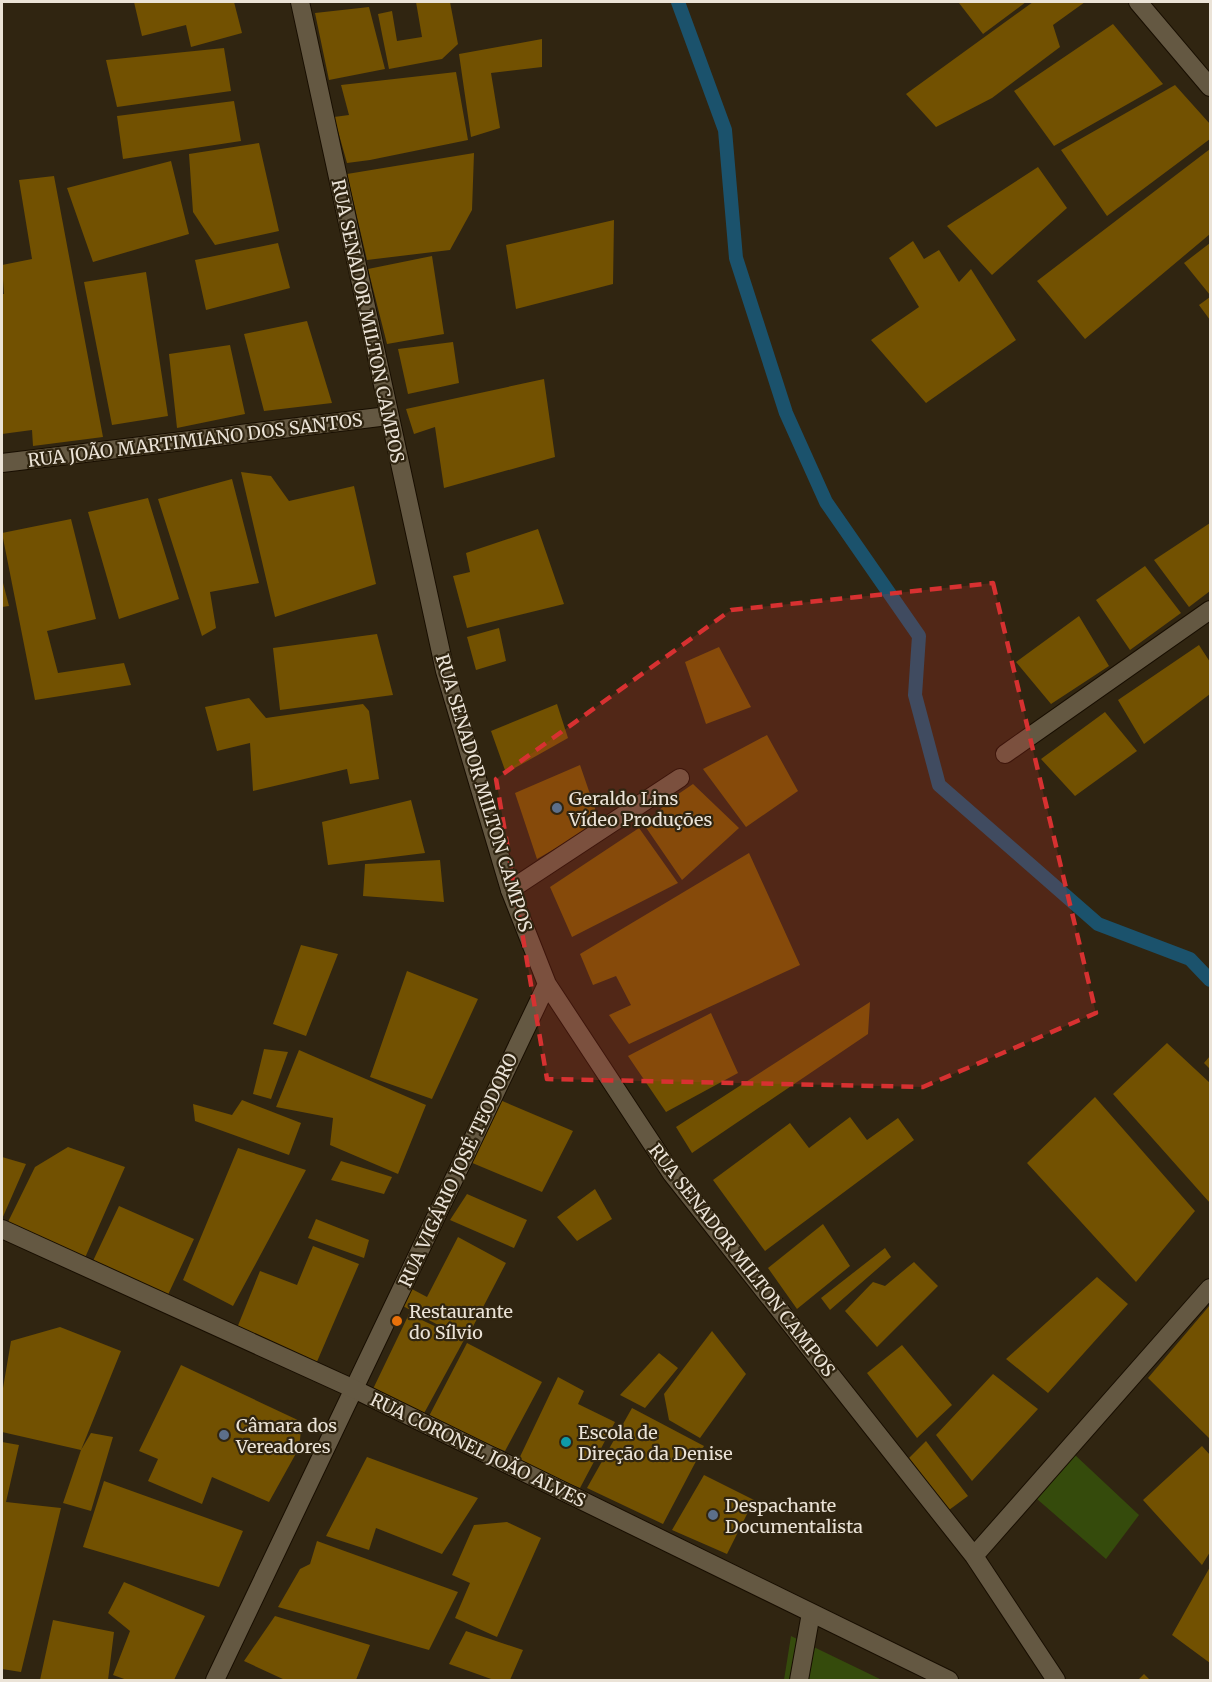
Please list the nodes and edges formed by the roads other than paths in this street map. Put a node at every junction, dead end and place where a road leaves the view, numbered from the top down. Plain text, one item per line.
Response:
1 (300, 2) edge
2 (1138, 2) edge
3 (1210, 87) edge
4 (388, 416) junction
5 (2, 463) edge
6 (1210, 610) edge
7 (1005, 754) dead end
8 (680, 778) dead end
9 (510, 890) junction
10 (547, 984) junction
11 (2, 1229) edge
12 (1210, 1288) edge
13 (354, 1389) junction
14 (974, 1556) junction
15 (811, 1613) junction
16 (215, 1680) edge
17 (799, 1680) edge
18 (949, 1680) edge
19 (1056, 1680) edge

1 - 4 street, RUA SENADOR MILTON CAMPOS
2 - 3 street
4 - 5 street, RUA JOÃO MARTIMIANO DOS SANTOS
4 - 9 street, RUA SENADOR MILTON CAMPOS
6 - 7 street
8 - 9 street
9 - 10 street, RUA SENADOR MILTON CAMPOS
10 - 13 street, RUA VIGÁRIO JOSÉ TEODORO
10 - 14 street, RUA SENADOR MILTON CAMPOS
11 - 13 street, RUA CORONEL JOÃO ALVES
12 - 14 street
13 - 15 street, RUA CORONEL JOÃO ALVES
13 - 16 street, RUA VIGÁRIO JOSÉ TEODORO
14 - 19 street, RUA SENADOR MILTON CAMPOS
15 - 17 street
15 - 18 street, RUA CORONEL JOÃO ALVES

